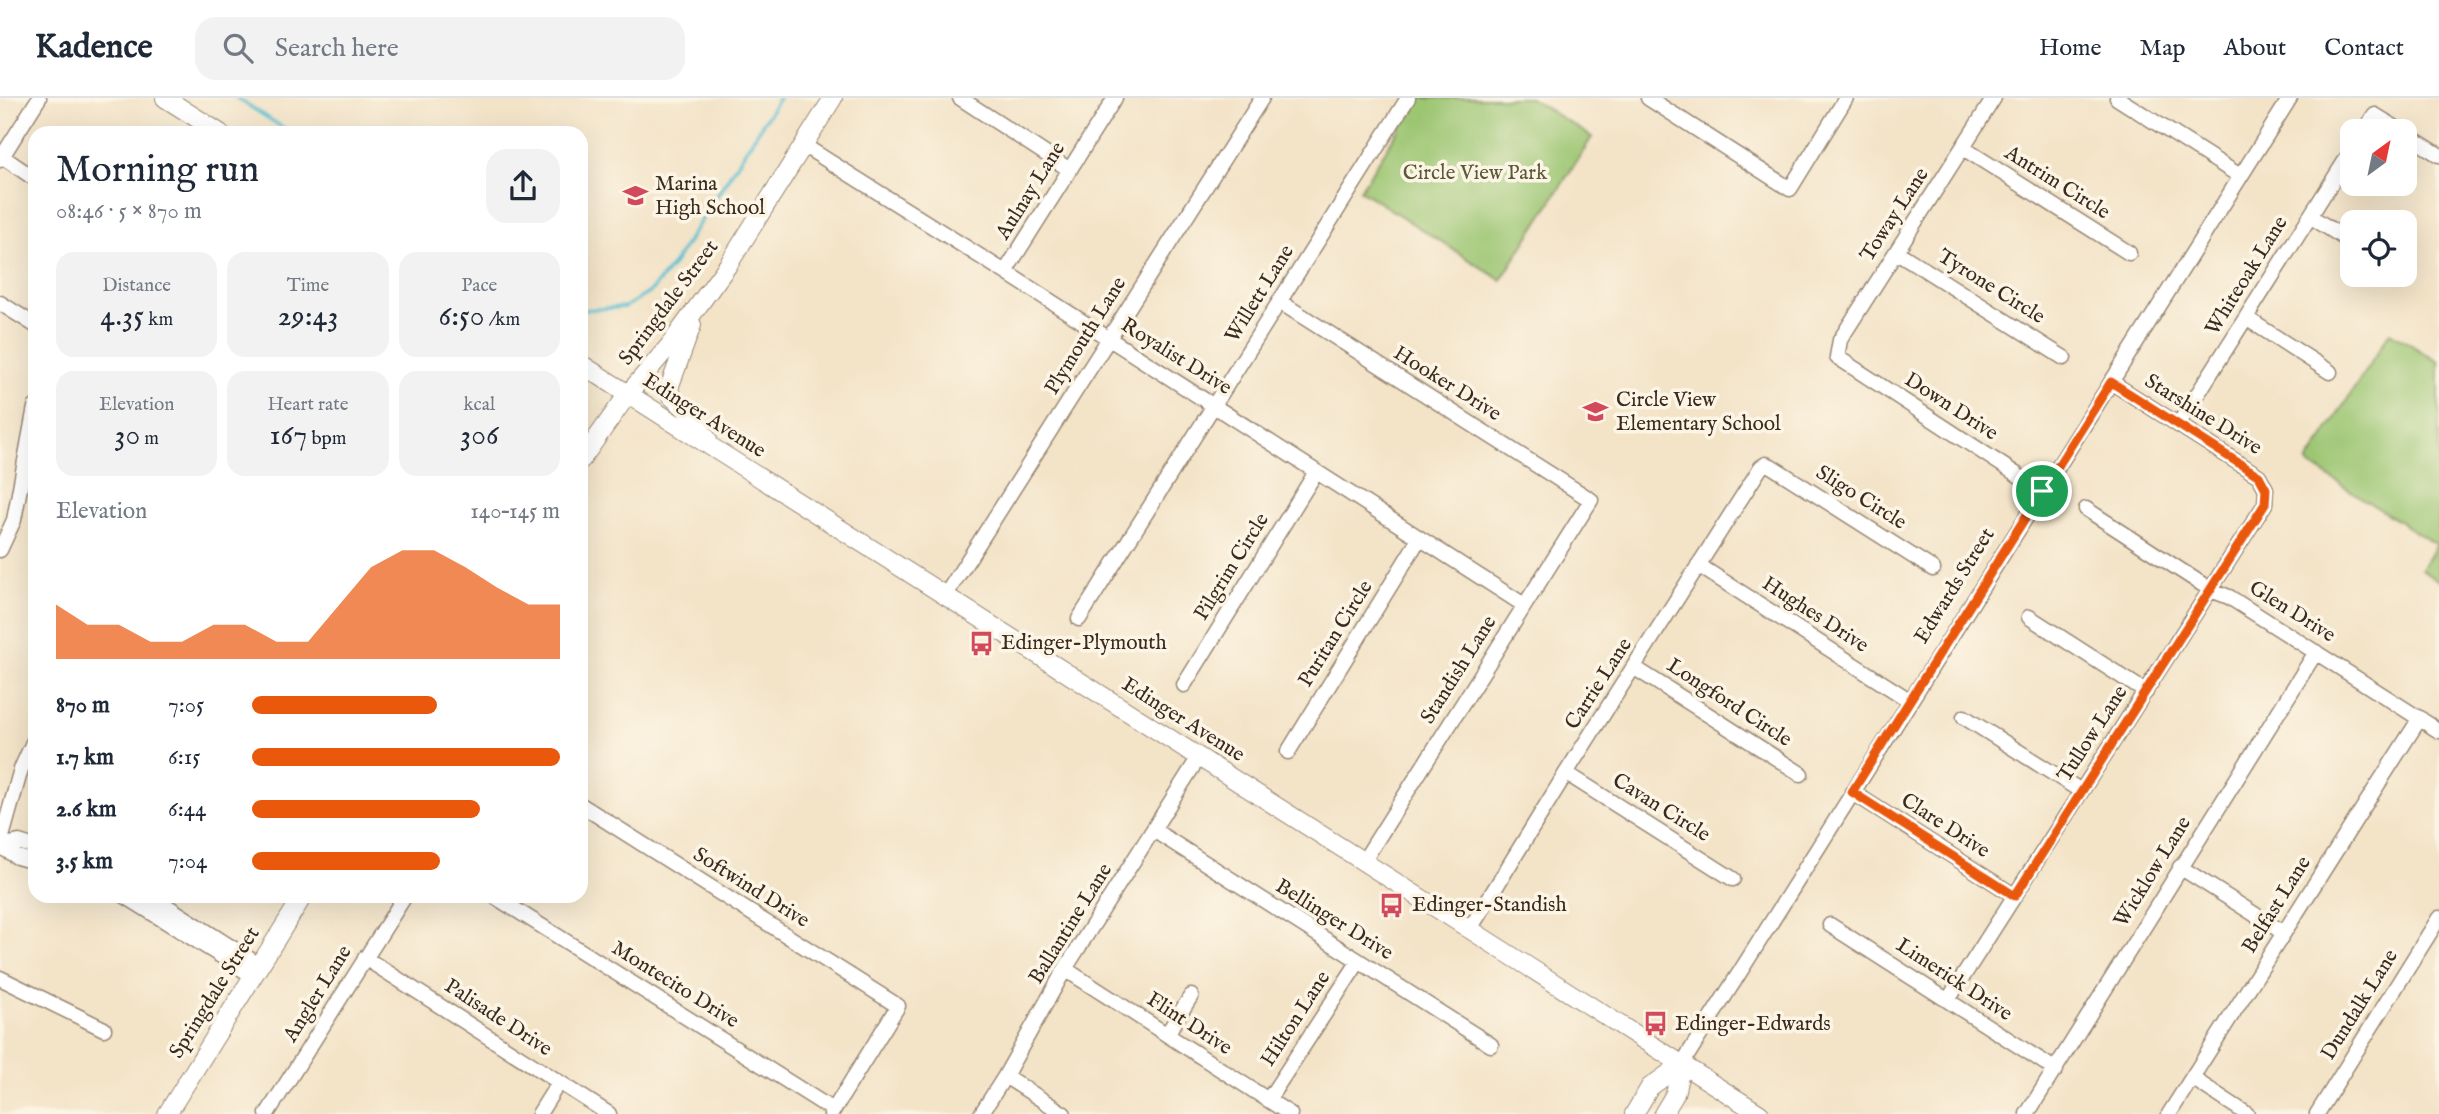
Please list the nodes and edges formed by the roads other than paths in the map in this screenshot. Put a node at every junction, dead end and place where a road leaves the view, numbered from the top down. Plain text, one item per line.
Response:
1 (38, 98) edge
2 (165, 98) edge
3 (833, 98) edge
4 (960, 98) edge
5 (1115, 98) edge
6 (1262, 98) edge
7 (1408, 98) edge
8 (1648, 98) edge
9 (1846, 98) edge
10 (1994, 98) edge
11 (2117, 98) edge
12 (2290, 98) edge
13 (209, 126) edge
14 (2417, 141) edge
15 (803, 145) junction
16 (1963, 148) junction
17 (2439, 155) edge
18 (1, 157) edge
19 (2340, 169) edge
20 (1070, 170) junction
21 (28, 174) edge
22 (2240, 176) junction
23 (2310, 216) junction
24 (2340, 235) edge
25 (1897, 252) junction
26 (2129, 253) dead end
27 (1005, 272) junction
28 (1280, 302) junction
29 (0, 303) edge
30 (698, 308) junction
31 (2246, 317) junction
32 (28, 321) edge
33 (1109, 339) junction
34 (1838, 357) joint
35 (2064, 358) dead end
36 (588, 368) edge
37 (2330, 372) dead end
38 (2111, 382) junction
39 (628, 394) junction
40 (1214, 406) junction
41 (2178, 425) junction
42 (714, 449) junction
43 (588, 450) edge
44 (1766, 464) joint
45 (1316, 472) junction
46 (28, 487) edge
47 (2266, 489) joint
48 (2042, 491) junction
49 (1591, 500) joint
50 (2086, 509) dead end
51 (1419, 539) junction
52 (0, 550) edge
53 (1698, 565) junction
54 (1933, 569) dead end
55 (2211, 590) junction
56 (945, 596) junction
57 (1524, 605) junction
58 (2029, 617) dead end
59 (1079, 619) dead end
60 (2316, 652) junction
61 (1635, 668) junction
62 (1184, 685) dead end
63 (2146, 692) junction
64 (1909, 700) junction
65 (1964, 717) dead end
66 (2420, 718) junction
67 (2439, 731) edge
68 (1288, 752) dead end
69 (28, 754) edge
70 (1199, 757) junction
71 (1566, 773) junction
72 (1801, 774) dead end
73 (2081, 791) junction
74 (1852, 792) junction
75 (588, 809) edge
76 (1155, 831) junction
77 (0, 845) edge
78 (28, 845) edge
79 (28, 860) edge
80 (1363, 862) junction
81 (2180, 867) junction
82 (1733, 879) dead end
83 (2015, 896) junction
84 (137, 903) edge
85 (161, 903) edge
86 (299, 903) edge
87 (400, 903) edge
88 (505, 903) edge
89 (2439, 918) edge
90 (1830, 925) dead end
91 (1470, 929) junction
92 (2284, 933) junction
93 (365, 958) junction
94 (1359, 961) junction
95 (1065, 969) junction
96 (256, 971) junction
97 (0, 978) edge
98 (1191, 996) dead end
99 (1948, 1000) junction
100 (104, 1029) dead end
101 (1167, 1034) junction
102 (1491, 1045) dead end
103 (1682, 1064) junction
104 (2056, 1070) junction
105 (1005, 1076) junction
106 (2192, 1078) junction
107 (559, 1082) junction
108 (1268, 1100) junction
109 (832, 1112) edge
110 (167, 1114) edge
111 (267, 1114) edge
112 (539, 1114) edge
113 (609, 1114) edge
114 (981, 1114) edge
115 (1064, 1114) edge
116 (1290, 1114) edge
117 (1634, 1114) edge
118 (1663, 1114) edge
119 (1760, 1114) edge
120 (2027, 1114) edge
121 (2169, 1114) edge
122 (2247, 1114) edge
123 (2317, 1114) edge

1 - 18 street
2 - 13 main road
3 - 15 main road, Springdale Street
4 - 20 street
5 - 20 street, Aulnay Lane
6 - 33 street, Plymouth Lane
7 - 28 street, Willett Lane
8 - 9 street
10 - 16 street, Toway Lane
11 - 22 street
12 - 22 street, Edwards Street
14 - 17 street
15 - 27 street, Royalist Drive
15 - 30 main road, Springdale Street
16 - 25 street, Toway Lane
16 - 26 street, Antrim Circle
18 - 21 street
19 - 23 street, Whiteoak Lane
20 - 27 street, Aulnay Lane
22 - 38 street, Edwards Street
23 - 24 street
23 - 31 street, Whiteoak Lane
25 - 34 street, Toway Lane
25 - 35 street, Tyrone Circle
27 - 33 street, Royalist Drive
28 - 40 street, Willett Lane
28 - 49 street, Hooker Drive
29 - 32 street
30 - 39 main road, Springdale Street
30 - 42 main road
31 - 37 street
31 - 41 street, Whiteoak Lane
33 - 40 street, Royalist Drive
33 - 56 street, Plymouth Lane
34 - 48 street, Down Drive
36 - 39 main road, Edinger Avenue
38 - 41 street, Starshine Drive
38 - 48 street, Edwards Street
39 - 42 main road, Edinger Avenue
39 - 43 main road, Springdale Street
40 - 45 street, Royalist Drive
40 - 59 street, Willett Lane
41 - 47 street, Starshine Drive
42 - 56 main road, Edinger Avenue
44 - 53 street, Carrie Lane
44 - 54 street, Sligo Circle
45 - 51 street, Royalist Drive
45 - 62 street, Pilgrim Circle
46 - 52 street
47 - 55 street, Tullow Lane
48 - 64 street, Edwards Street
49 - 57 street, Standish Lane
50 - 55 street, Glen Drive
51 - 57 street, Royalist Drive
51 - 68 street, Puritan Circle
53 - 61 street, Carrie Lane
53 - 64 street, Hughes Drive
55 - 60 street, Glen Drive
55 - 63 street, Tullow Lane
56 - 70 main road, Edinger Avenue
57 - 80 street, Standish Lane
58 - 63 street
60 - 66 street, Glen Drive
60 - 81 street, Wicklow Lane
61 - 71 street, Carrie Lane
61 - 72 street, Longford Circle
63 - 73 street, Tullow Lane
64 - 74 street, Edwards Street
65 - 73 street
66 - 67 street, Glen Drive
66 - 92 street, Belfast Lane
69 - 77 street
70 - 76 street, Ballantine Lane
70 - 80 main road, Edinger Avenue
71 - 82 street, Cavan Circle
71 - 91 street, Carrie Lane
73 - 83 street, Tullow Lane
74 - 83 street, Clare Drive
74 - 103 street, Edwards Street
75 - 109 street, Softwind Drive
76 - 94 street, Bellinger Drive
76 - 95 street, Ballantine Lane
77 - 78 street
77 - 79 street
80 - 91 main road, Edinger Avenue
81 - 92 street
81 - 104 street, Wicklow Lane
83 - 99 street, Tullow Lane
84 - 96 street
85 - 96 street
86 - 96 main road, Springdale Street
87 - 93 street, Angler Lane
88 - 109 street, Montecito Drive
89 - 123 street, Dundalk Lane
90 - 99 street, Limerick Drive
91 - 103 main road, Edinger Avenue
92 - 106 street, Belfast Lane
93 - 107 street, Palisade Drive
93 - 111 street, Angler Lane
94 - 102 street, Bellinger Drive
94 - 108 street, Hilton Lane
95 - 101 street, Flint Drive
95 - 105 street, Ballantine Lane
96 - 110 main road, Springdale Street
97 - 100 street
98 - 101 street
99 - 104 street, Limerick Drive
101 - 108 street, Flint Drive
103 - 117 main road, Edwards Street
103 - 118 main road, Edwards Street
103 - 119 main road, Edinger Avenue
104 - 120 street, Wicklow Lane
105 - 114 street, Ballantine Lane
105 - 115 street
106 - 121 street, Belfast Lane
106 - 122 street
107 - 112 street
107 - 113 street, Palisade Drive
108 - 116 street, Flint Drive

